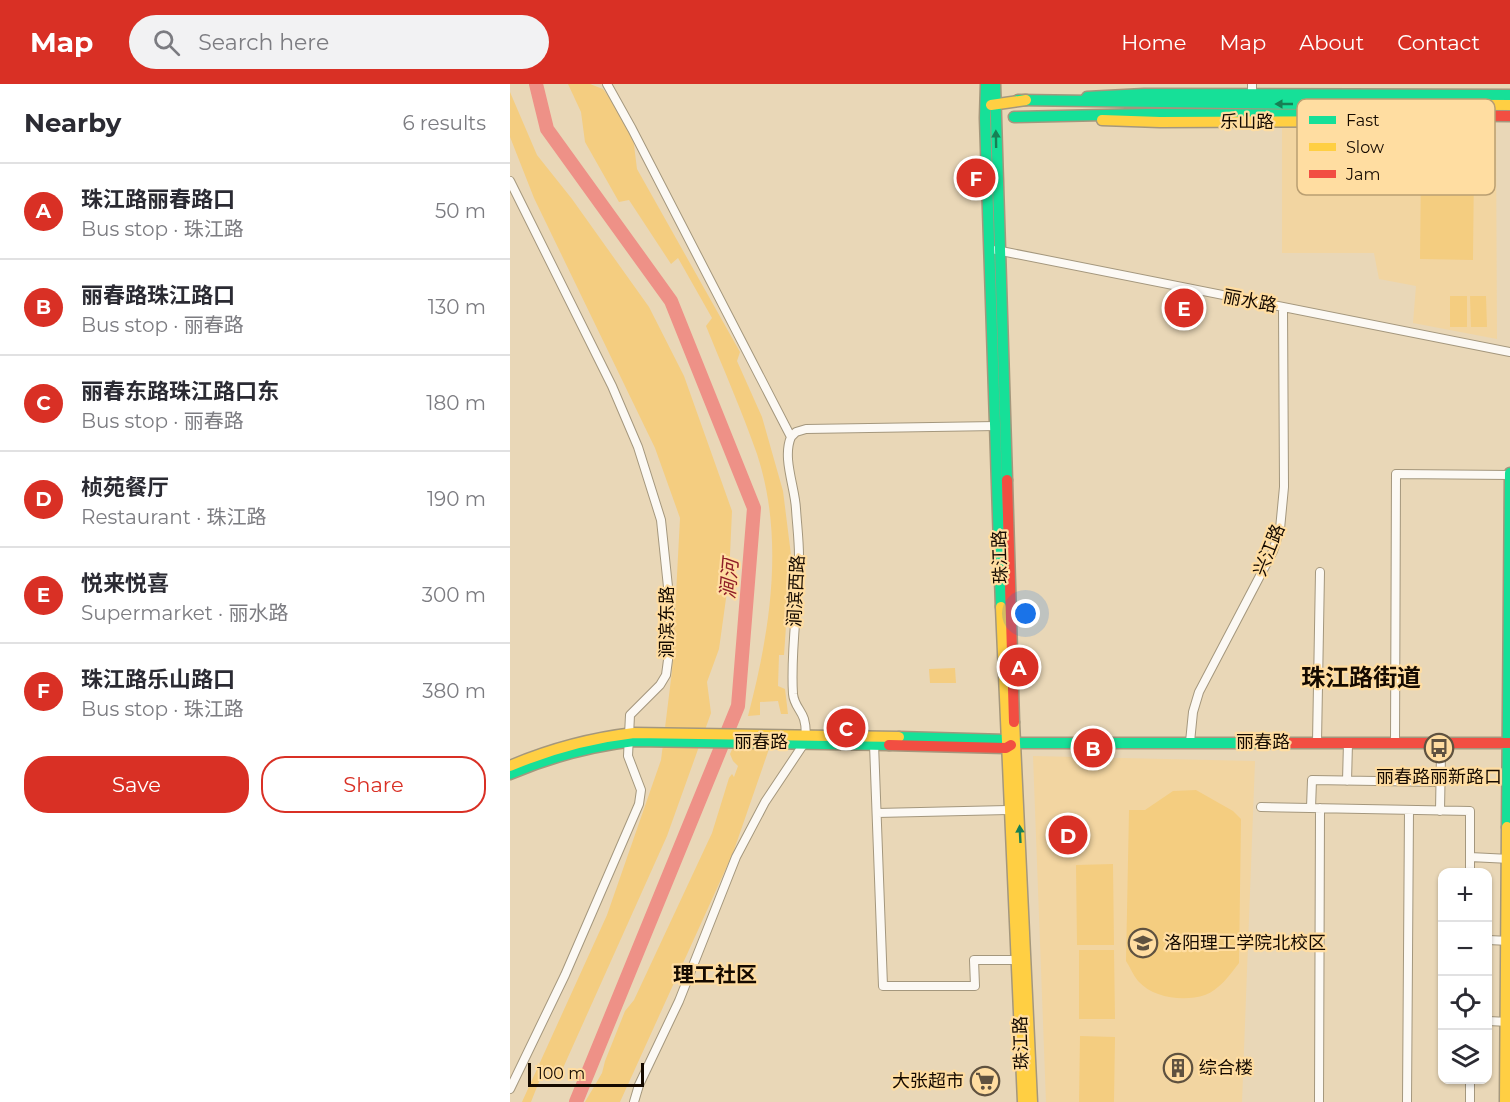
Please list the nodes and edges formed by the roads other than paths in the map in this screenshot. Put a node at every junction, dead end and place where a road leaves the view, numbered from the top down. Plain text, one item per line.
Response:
1 (607, 84) edge
2 (986, 84) edge
3 (995, 84) edge
4 (1252, 89) edge
5 (1510, 95) edge
6 (1018, 100) junction
7 (991, 105) junction
8 (1495, 105) edge
9 (1510, 105) edge
10 (1297, 107) edge
11 (1147, 109) junction
12 (1297, 112) edge
13 (1495, 116) edge
14 (1510, 116) edge
15 (1014, 117) junction
16 (985, 118) junction
17 (996, 118) junction
18 (1495, 121) edge
19 (1510, 121) edge
20 (1297, 122) edge
21 (510, 181) edge
22 (995, 250) junction
23 (1283, 308) junction
24 (1510, 352) edge
25 (996, 426) junction
26 (791, 437) junction
27 (1510, 475) edge
28 (1320, 572) dead end
29 (631, 738) junction
30 (804, 738) junction
31 (1190, 742) junction
32 (1317, 742) junction
33 (1348, 743) junction
34 (1395, 743) junction
35 (1509, 743) edge
36 (874, 744) junction
37 (1009, 744) junction
38 (1441, 753) dead end
39 (510, 766) edge
40 (510, 774) edge
41 (1347, 781) junction
42 (1441, 782) junction
43 (1261, 807) dead end
44 (1311, 808) junction
45 (1320, 808) junction
46 (1008, 810) junction
47 (1409, 810) junction
48 (1440, 811) junction
49 (877, 813) junction
50 (1470, 857) junction
51 (1508, 859) edge
52 (1470, 868) edge
53 (1492, 940) edge
54 (1508, 941) edge
55 (1019, 960) junction
56 (1492, 1021) edge
57 (1508, 1022) edge
58 (1470, 1084) edge
59 (510, 1089) edge
60 (634, 1102) edge
61 (1023, 1102) edge
62 (1032, 1102) edge
63 (1318, 1102) edge
64 (1407, 1102) edge
65 (1470, 1102) edge
66 (1504, 1102) edge

1 - 26 street, 涧滨西路
2 - 7 main road, 珠江路
3 - 7 main road, 珠江路
4 - 5 main road, 乐山路
4 - 6 main road, 乐山路
6 - 7 main road, 乐山路
6 - 11 main road
7 - 16 main road, 珠江路
7 - 17 main road, 珠江路
9 -> 8 main road
10 -> 11 main road
11 - 12 main road
11 - 15 main road
13 - 14 main road
15 - 17 main road, 乐山路
15 - 20 main road, 乐山路
16 - 17 main road, 乐山路
16 - 22 main road, 珠江路
22 -> 17 main road, 珠江路
18 - 19 main road, 乐山路
21 - 29 street, 涧滨东路
22 - 23 street, 丽水路
22 - 25 main road, 珠江路
22 - 37 main road, 珠江路
23 - 24 street, 丽水路
23 - 31 street, 兴江路
25 - 26 street
25 - 37 main road, 珠江路
26 - 30 street, 涧滨西路
27 - 34 street
27 - 35 main road
28 - 32 street
29 - 30 main road, 丽春路
29 - 39 main road, 丽春路
29 - 40 main road, 丽春路
29 - 59 street, 涧滨东路
30 - 36 main road, 丽春路
30 - 37 main road, 丽春路
30 - 60 street
31 - 32 main road, 丽春路
31 - 37 main road, 丽春路
32 - 33 main road, 丽春路
33 - 34 main road, 丽春路
33 - 41 street
34 - 35 main road, 丽春路
35 - 51 main road
36 - 37 main road, 丽春路
36 - 49 street
37 - 46 main road, 珠江路
62 -> 37 main road, 珠江路
38 - 42 street
41 - 42 street
41 - 44 street
42 - 48 street
43 - 44 street
44 - 45 street
45 - 47 street
45 - 63 street
46 - 49 street
46 - 55 main road, 珠江路
47 - 48 street
47 - 64 street
48 - 50 street
49 - 55 street
50 - 51 street
50 - 52 street
51 - 54 main road
53 - 54 street
54 - 57 main road
55 - 61 main road, 珠江路
56 - 57 street
57 - 66 main road
58 - 65 street

